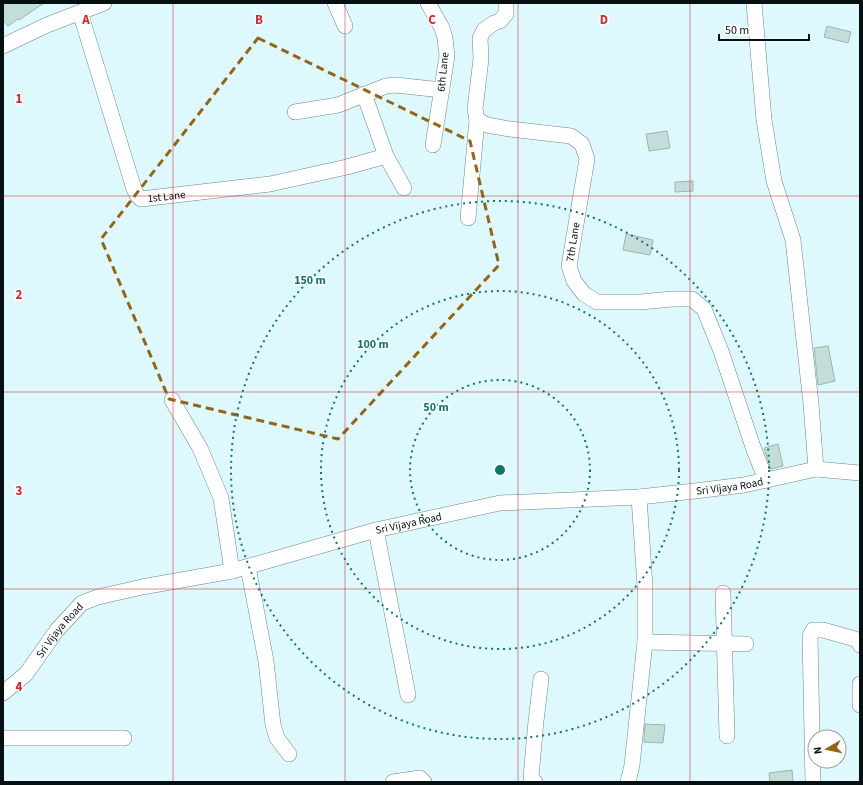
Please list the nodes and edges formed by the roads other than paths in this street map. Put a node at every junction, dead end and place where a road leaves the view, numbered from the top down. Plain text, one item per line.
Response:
1 (104, 3) edge
2 (335, 3) edge
3 (428, 3) edge
4 (506, 3) edge
5 (754, 3) edge
6 (80, 12) junction
7 (345, 26) dead end
8 (3, 46) edge
9 (442, 90) junction
10 (364, 94) junction
11 (295, 112) dead end
12 (477, 120) junction
13 (433, 145) dead end
14 (386, 156) junction
15 (404, 188) dead end
16 (468, 218) dead end
17 (172, 400) dead end
18 (816, 469) junction
19 (860, 473) edge
20 (766, 480) junction
21 (639, 497) junction
22 (376, 530) junction
23 (248, 567) junction
24 (232, 571) junction
25 (723, 593) dead end
26 (645, 642) junction
27 (725, 643) junction
28 (746, 644) dead end
29 (860, 645) edge
30 (541, 679) dead end
31 (860, 684) edge
32 (3, 693) edge
33 (408, 695) dead end
34 (860, 705) edge
35 (728, 736) dead end
36 (3, 738) edge
37 (124, 738) dead end
38 (289, 754) dead end
39 (393, 782) edge
40 (424, 782) edge
41 (535, 782) edge
42 (628, 782) edge
43 (814, 782) edge

1 - 6 street
2 - 7 street
3 - 9 street, 6th Lane
4 - 12 street
5 - 18 street
6 - 8 street
6 - 14 street, 1st Lane
9 - 10 street
9 - 13 street, 6th Lane
10 - 11 street
10 - 14 street
12 - 16 street
12 - 20 street, 7th Lane
14 - 15 street
17 - 24 street
18 - 19 street, Sri Vijaya Road
18 - 20 street, Sri Vijaya Road
20 - 21 street, Sri Vijaya Road
21 - 22 street, Sri Vijaya Road
21 - 26 street
22 - 23 street, Sri Vijaya Road
22 - 33 street
23 - 24 street, Sri Vijaya Road
23 - 38 street
24 - 32 street, Sri Vijaya Road
25 - 27 street
26 - 27 street
26 - 42 street
27 - 28 street
27 - 35 street
29 - 43 street
30 - 41 street
31 - 34 street
36 - 37 street
39 - 40 street

